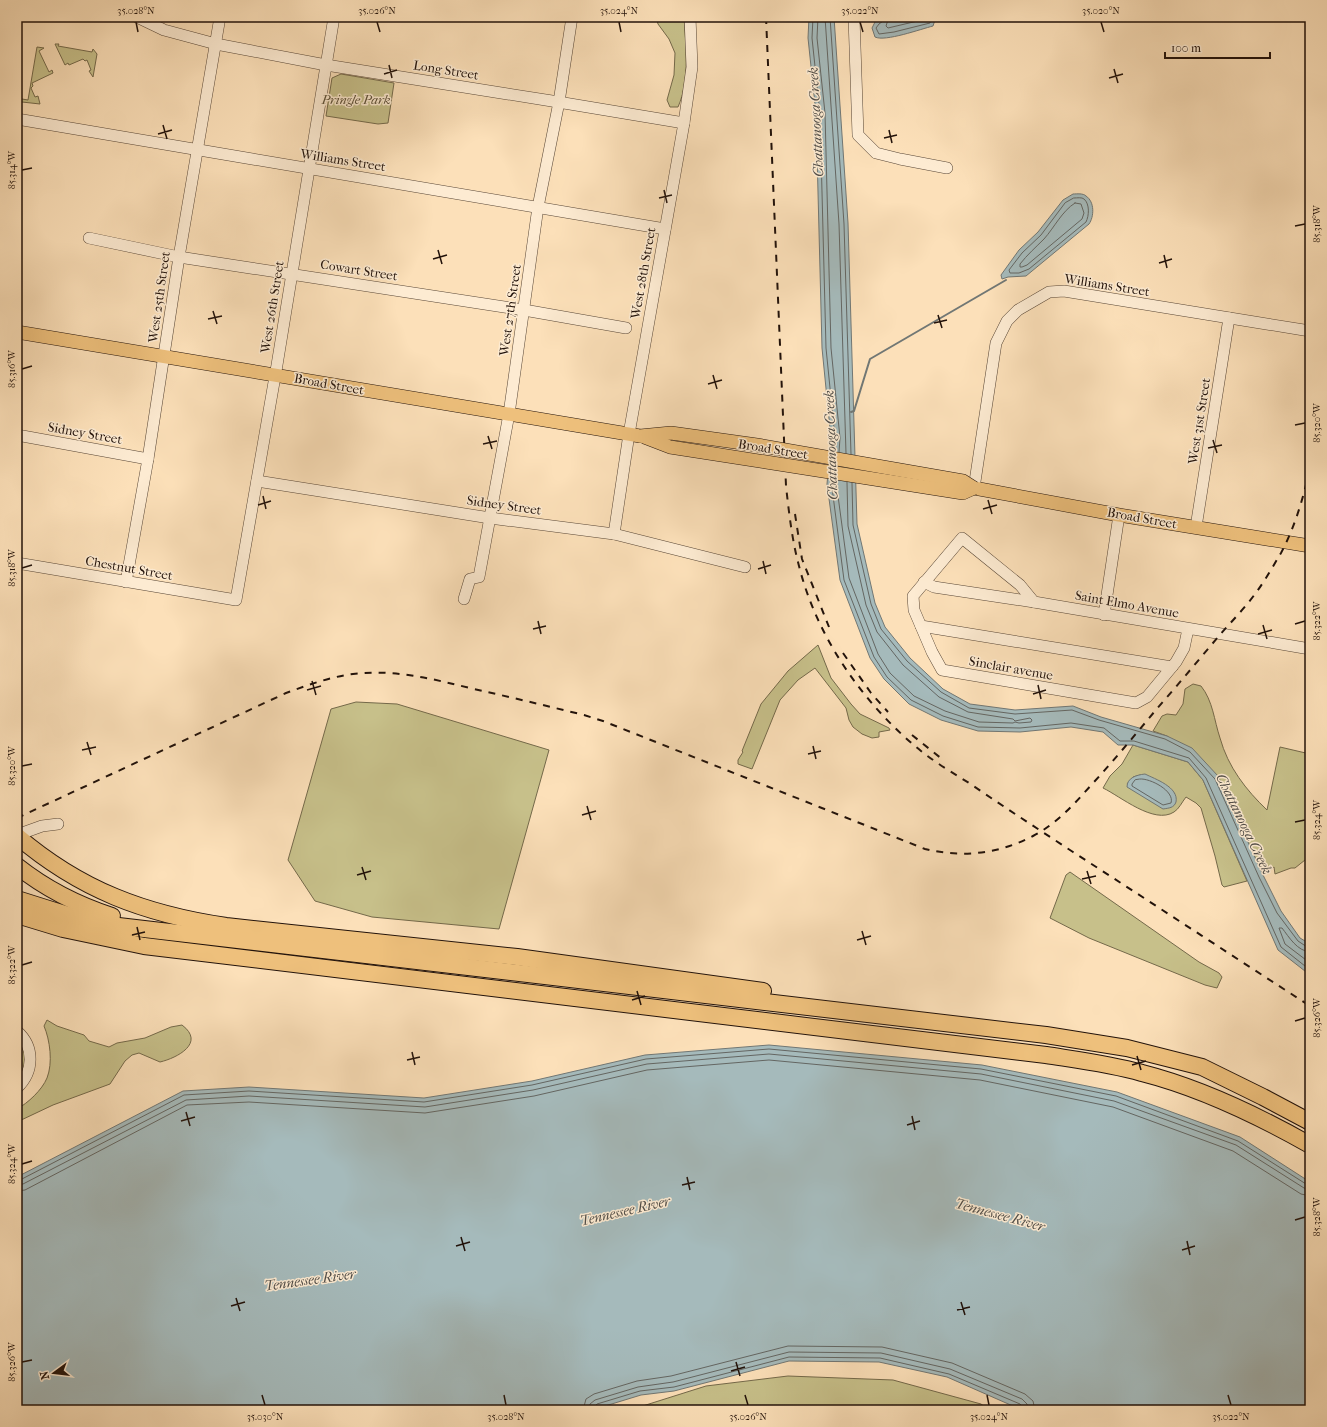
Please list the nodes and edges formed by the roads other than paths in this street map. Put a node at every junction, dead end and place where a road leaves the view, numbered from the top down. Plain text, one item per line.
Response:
1 (137, 17) edge
2 (220, 17) edge
3 (334, 17) edge
4 (572, 17) edge
5 (690, 17) edge
6 (854, 17) edge
7 (216, 44) junction
8 (326, 65) junction
9 (559, 102) junction
10 (17, 119) edge
11 (684, 123) junction
12 (197, 149) junction
13 (947, 168) dead end
14 (309, 169) junction
15 (538, 207) junction
16 (665, 229) junction
17 (89, 238) dead end
18 (179, 257) junction
19 (292, 273) junction
20 (524, 310) junction
21 (1229, 318) junction
22 (626, 328) dead end
23 (1310, 331) edge
24 (17, 332) edge
25 (165, 356) junction
26 (275, 374) junction
27 (509, 414) junction
28 (17, 435) edge
29 (635, 435) junction
30 (148, 459) junction
31 (256, 481) junction
32 (974, 488) junction
33 (1119, 515) junction
34 (490, 518) junction
35 (1196, 527) junction
36 (614, 534) junction
37 (1310, 546) edge
38 (17, 563) edge
39 (745, 567) dead end
40 (126, 582) junction
41 (924, 582) junction
42 (464, 599) dead end
43 (236, 600) joint
44 (1034, 602) junction
45 (1104, 615) junction
46 (921, 626) junction
47 (1188, 629) junction
48 (1310, 649) edge
49 (1172, 667) junction
50 (58, 824) dead end
51 (17, 835) edge
52 (17, 866) edge
53 (17, 898) edge
54 (17, 915) edge
55 (17, 923) edge
56 (160, 930) junction
57 (144, 946) junction
58 (874, 1014) junction
59 (17, 1031) edge
60 (17, 1088) edge
61 (1310, 1122) edge
62 (1310, 1145) edge

1 - 7 street, Long Street
2 - 7 street, West 25th Street
3 - 8 street, West 26th Street
4 - 9 street, West 27th Street
5 - 11 street, West 28th Street
6 - 13 street
7 - 8 street, Long Street
7 - 12 street, West 25th Street
8 - 9 street, Long Street
8 - 14 street, West 26th Street
9 - 11 street, Long Street
9 - 15 street, West 27th Street
10 - 12 street, Williams Street
11 - 16 street, West 28th Street
12 - 14 street, Williams Street
12 - 18 street, West 25th Street
14 - 15 street, Williams Street
14 - 19 street, West 26th Street
15 - 16 street, Williams Street
15 - 20 street, West 27th Street
16 - 29 street, West 28th Street
17 - 18 street, Cowart Street
18 - 19 street, Cowart Street
18 - 25 street, West 25th Street
19 - 20 street, Cowart Street
19 - 26 street, West 26th Street
20 - 22 street, Cowart Street
20 - 27 street, West 27th Street
21 - 23 street, Williams Street
21 - 32 street, Williams Street
21 - 35 street, West 31st Street
24 - 25 main road, Broad Street
25 - 26 main road, Broad Street
25 - 30 street, West 25th Street
26 - 27 main road, Broad Street
26 - 31 street, West 26th Street
27 - 29 main road, Broad Street
27 - 34 street, West 27th Street
28 - 30 street, Sidney Street
29 - 32 main road, Broad Street, bridge
29 - 36 street, West 28th Street
30 - 40 street, West 25th Street
31 - 34 street, Sidney Street
31 - 43 street, West 26th Street
32 - 33 main road, Broad Street
33 - 35 main road, Broad Street
33 - 45 street
34 - 36 street, Sidney Street
34 - 42 street, West 27th Street
35 - 37 main road, Broad Street
36 - 39 street, Sidney Street
38 - 40 street, Chestnut Street
40 - 43 street, Chestnut Street
41 - 44 street, Saint Elmo Avenue
41 - 44 street, Sinclair avenue
41 - 46 street, Sinclair avenue
44 - 45 street, Saint Elmo Avenue
45 - 47 street, Saint Elmo Avenue
46 - 49 street
46 - 49 street, Sinclair avenue
47 - 48 street, Saint Elmo Avenue
47 - 49 street, Sinclair avenue
50 - 51 street
51 - 58 highway
52 - 56 highway
53 - 56 highway
54 - 57 highway
55 - 57 highway
56 - 58 highway
57 - 62 highway
58 - 61 highway
59 - 60 street

